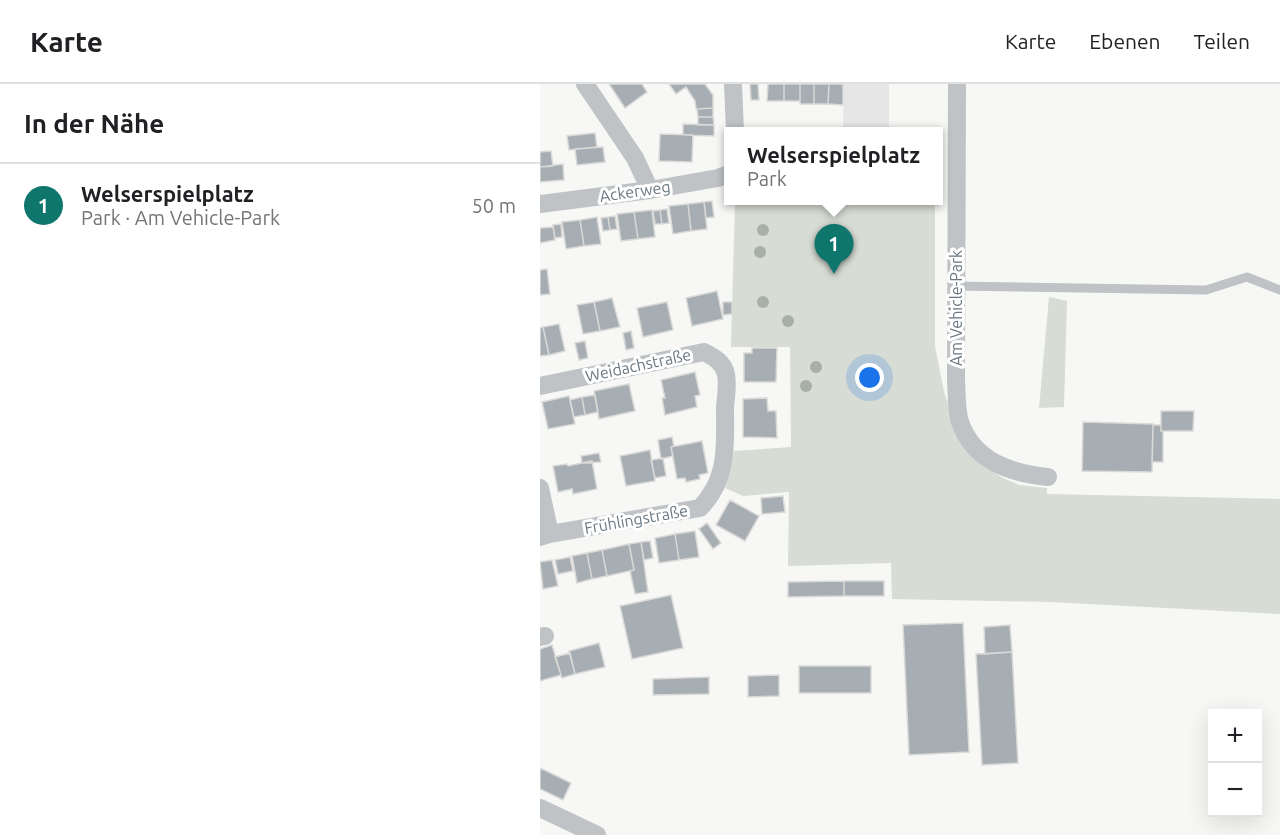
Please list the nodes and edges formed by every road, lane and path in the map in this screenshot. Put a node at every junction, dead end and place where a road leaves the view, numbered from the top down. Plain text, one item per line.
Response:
1 (585, 84) edge
2 (734, 84) edge
3 (957, 84) edge
4 (735, 127) edge
5 (724, 176) edge
6 (650, 190) junction
7 (540, 204) edge
8 (956, 286) junction
9 (1280, 290) edge
10 (726, 375) joint
11 (540, 386) edge
12 (1048, 477) dead end
13 (540, 488) edge
14 (545, 535) edge
15 (540, 808) edge
16 (597, 835) edge

1 - 6 street
2 - 4 street
3 - 8 street, Am Vehicle-Park
5 - 6 street, Ackerweg
6 - 7 street, Ackerweg
8 - 9 lane
8 - 12 street, Am Vehicle-Park
10 - 11 street, Weidachstraße
10 - 14 street, Frühlingstraße
13 - 14 street
15 - 16 street

